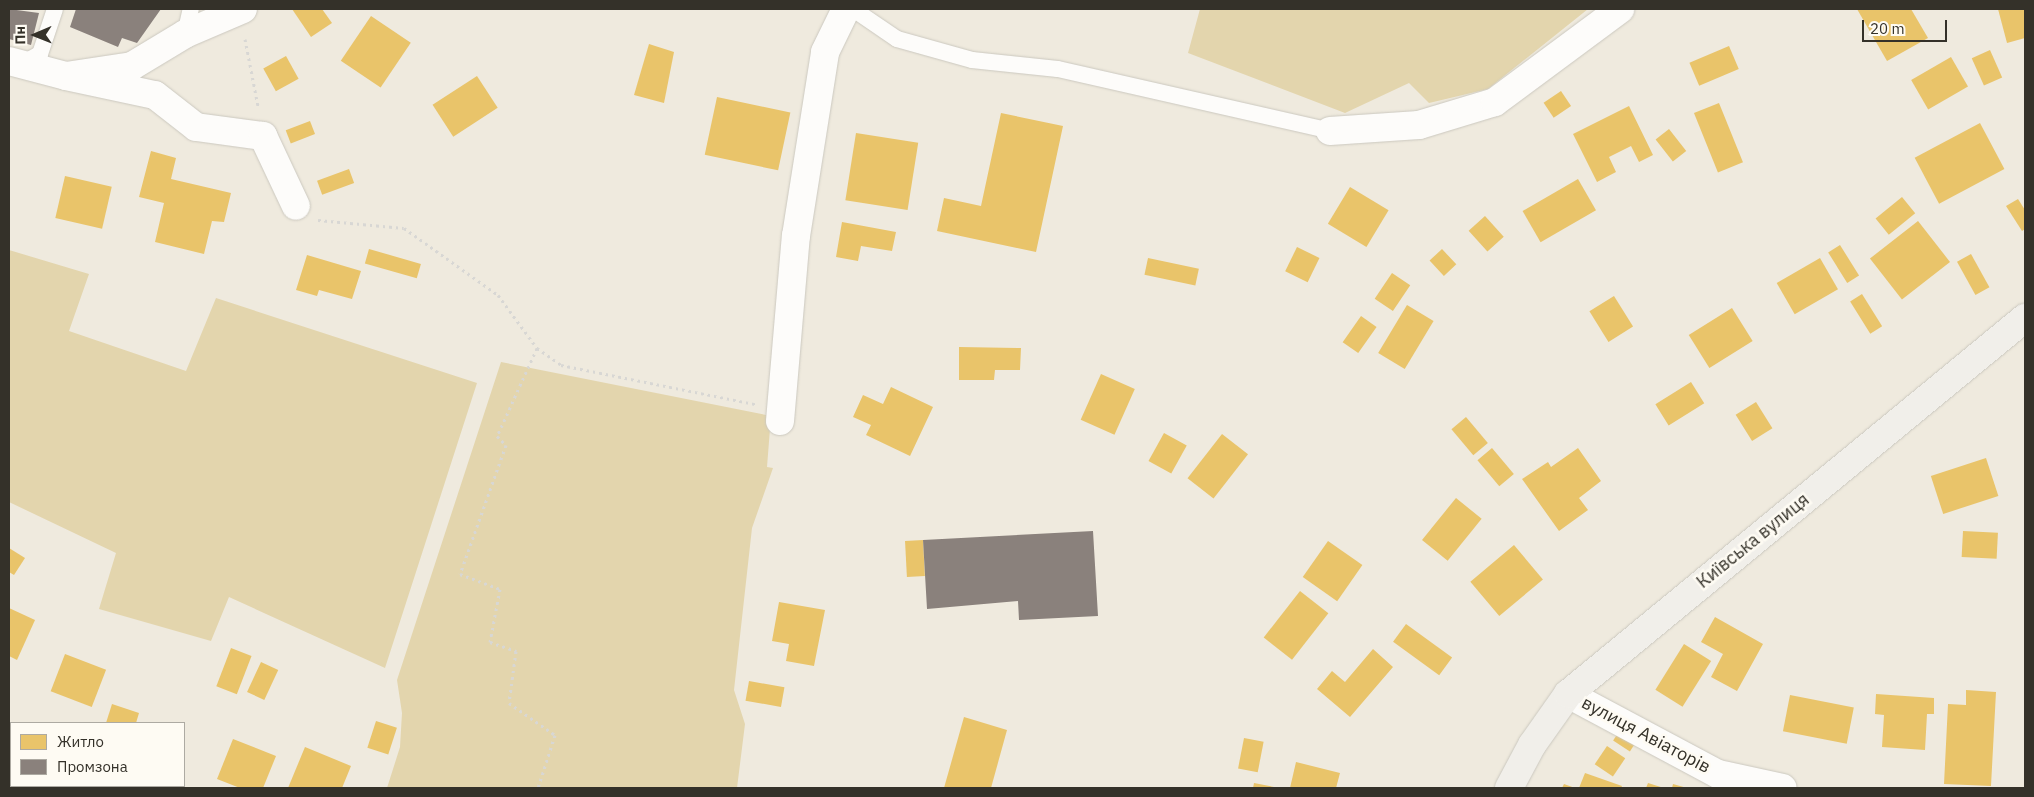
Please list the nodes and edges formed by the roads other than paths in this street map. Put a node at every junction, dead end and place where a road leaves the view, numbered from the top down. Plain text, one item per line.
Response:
1 (55, 9) edge
2 (846, 9) edge
3 (853, 9) edge
4 (1620, 9) edge
5 (241, 10) edge
6 (188, 22) edge
7 (14, 63) edge
8 (66, 76) junction
9 (1330, 131) joint
10 (296, 206) road end
11 (2025, 318) edge
12 (781, 415) road end
13 (1568, 694) junction
14 (1509, 788) edge
15 (1783, 788) edge

1 - 7 lane
2 - 12 street
3 - 9 lane
4 - 9 street
5 - 6 street
6 - 8 street
7 - 8 street
8 - 10 street
11 - 13 street, Київська вулиця
13 - 14 street, Київська вулиця
13 - 15 street, вулиця Авіаторів

